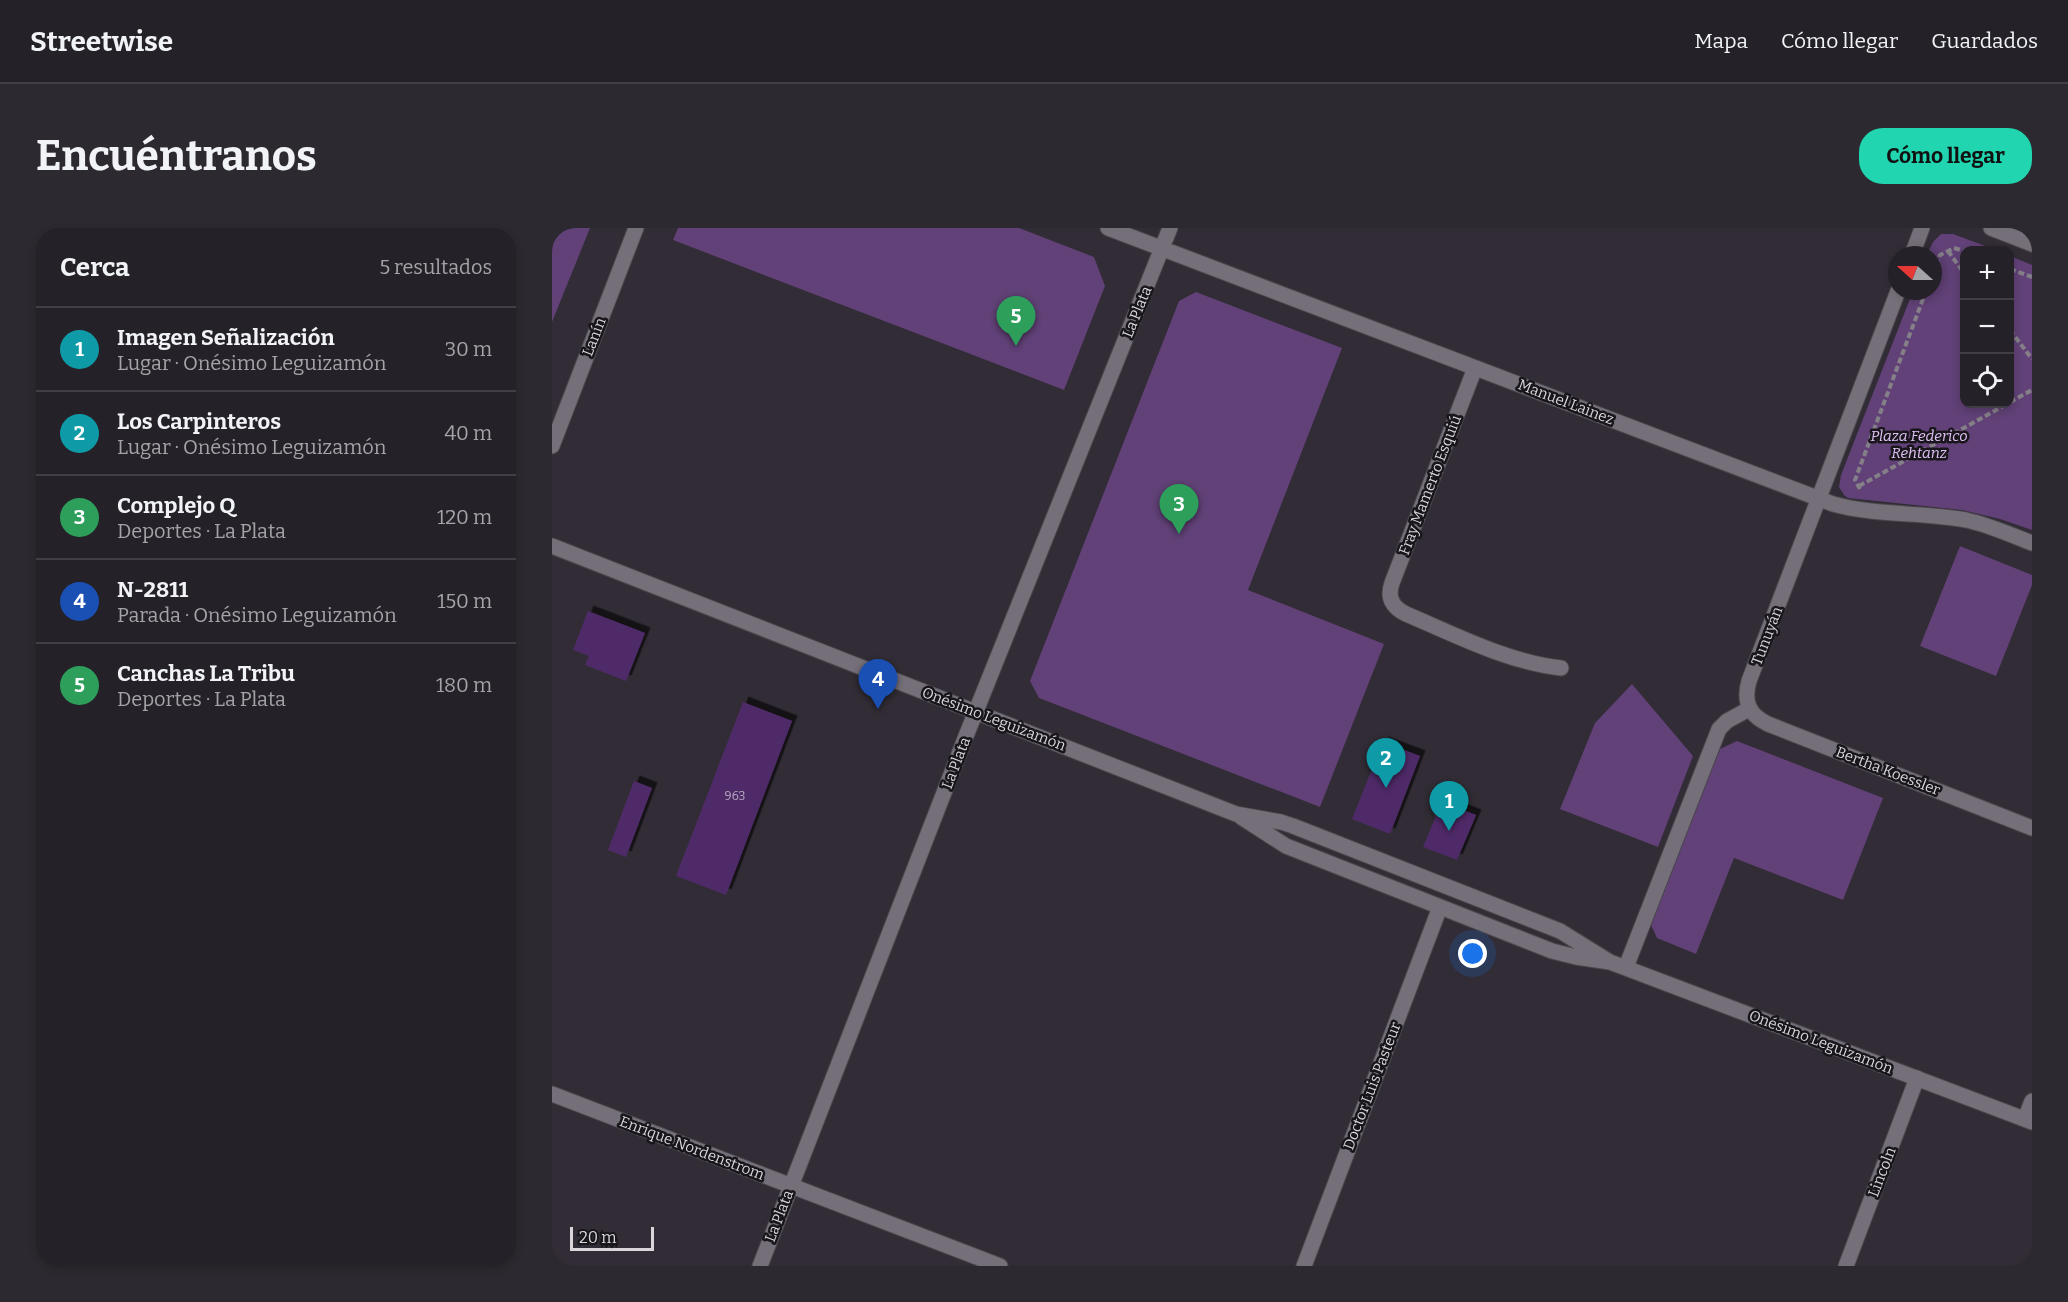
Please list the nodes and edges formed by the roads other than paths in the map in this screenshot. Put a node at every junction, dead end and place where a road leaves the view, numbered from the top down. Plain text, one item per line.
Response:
1 (636, 228) edge
2 (1108, 228) edge
3 (1170, 228) edge
4 (1922, 228) edge
5 (1991, 228) edge
6 (2032, 244) edge
7 (1915, 246) edge
8 (1162, 248) junction
9 (1895, 300) edge
10 (1475, 368) junction
11 (552, 446) edge
12 (1819, 499) junction
13 (2032, 543) edge
14 (552, 546) edge
15 (1561, 668) dead end
16 (1749, 709) junction
17 (976, 712) junction
18 (1236, 814) junction
19 (2032, 828) edge
20 (1440, 907) junction
21 (1610, 962) junction
22 (1626, 967) junction
23 (1917, 1078) junction
24 (552, 1094) edge
25 (2032, 1101) edge
26 (2029, 1121) edge
27 (791, 1186) junction
28 (759, 1266) edge
29 (1000, 1266) edge
30 (1304, 1266) edge
31 (1846, 1266) edge

1 - 11 street, Lanín
2 - 8 street, Manuel Lainez
3 - 8 street, La Plata
4 - 7 street
5 - 6 street
8 - 10 street, Manuel Lainez
8 - 17 street, La Plata
9 - 12 street, Tunuyán
10 - 12 street, Manuel Lainez
10 - 15 street, Fray Mamerto Esquiú
12 - 13 street, Manuel Lainez
12 - 16 street, Tunuyán
14 - 17 street, Onésimo Leguizamón
16 - 19 street, Bertha Koessler
16 - 22 street
17 - 18 street, Onésimo Leguizamón
17 - 27 street, La Plata
18 - 20 street, Onésimo Leguizamón
18 - 21 street, Onésimo Leguizamón
20 - 21 street, Onésimo Leguizamón
20 - 30 street, Doctor Luis Pasteur
21 - 22 street, Onésimo Leguizamón
22 - 23 street, Onésimo Leguizamón
23 - 26 street, Onésimo Leguizamón
23 - 31 street, Lincoln
24 - 27 street, Enrique Nordenstrom
25 - 26 street
27 - 28 street, La Plata
27 - 29 street, Enrique Nordenstrom

